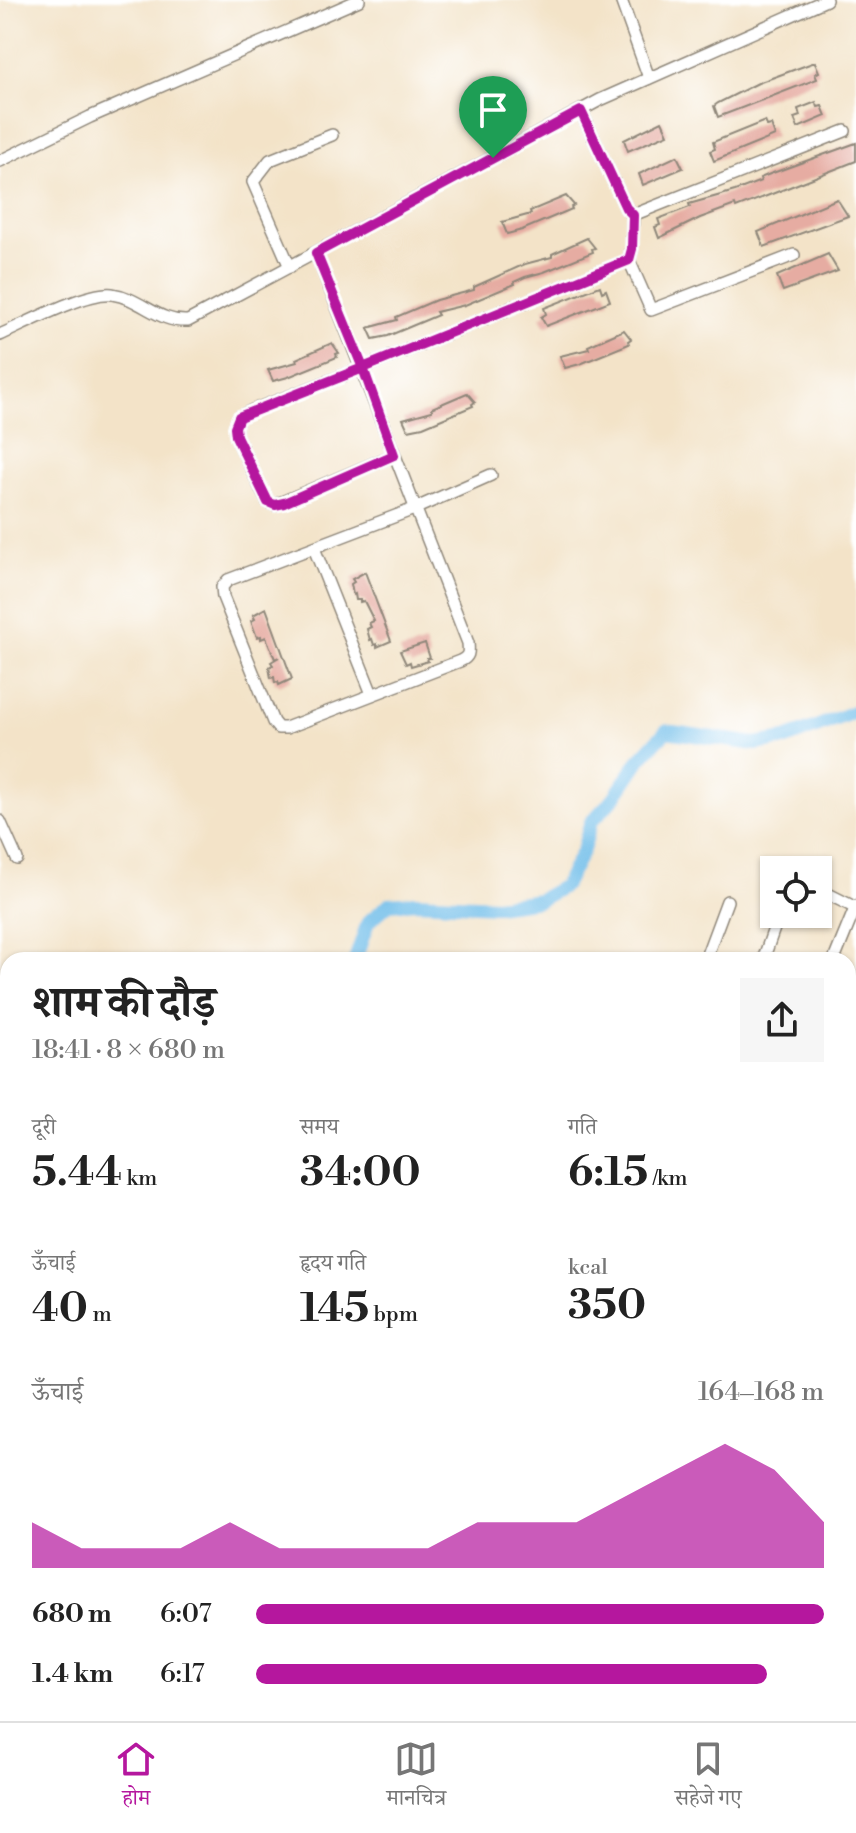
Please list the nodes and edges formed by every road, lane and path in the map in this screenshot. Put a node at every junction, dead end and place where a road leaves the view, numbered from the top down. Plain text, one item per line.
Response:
1 (359, 0) edge
2 (621, 0) edge
3 (826, 0) edge
4 (649, 78) junction
5 (581, 111) junction
6 (845, 131) dead end
7 (332, 135) dead end
8 (0, 161) edge
9 (633, 215) junction
10 (316, 253) junction
11 (794, 255) dead end
12 (629, 260) junction
13 (290, 267) junction
14 (0, 335) edge
15 (363, 368) junction
16 (394, 455) junction
17 (491, 475) dead end
18 (414, 509) junction
19 (314, 548) junction
20 (372, 694) junction
21 (0, 821) edge
22 (17, 859) dead end
23 (832, 896) edge
24 (727, 901) dead end
25 (856, 907) edge
26 (774, 928) edge
27 (708, 952) edge
28 (766, 952) edge
29 (837, 952) edge

1 - 8 street
2 - 4 street
3 - 4 street
4 - 5 street
5 - 9 street
5 - 10 street
6 - 9 street
7 - 13 street
9 - 12 street
10 - 13 street
10 - 15 street
11 - 12 street
12 - 15 street
13 - 14 street
15 - 16 street
15 - 16 street
16 - 18 street
17 - 18 street
18 - 19 street
18 - 20 street
19 - 20 street
19 - 20 street
21 - 22 street
23 - 25 street
24 - 27 street
25 - 29 street
26 - 28 street

